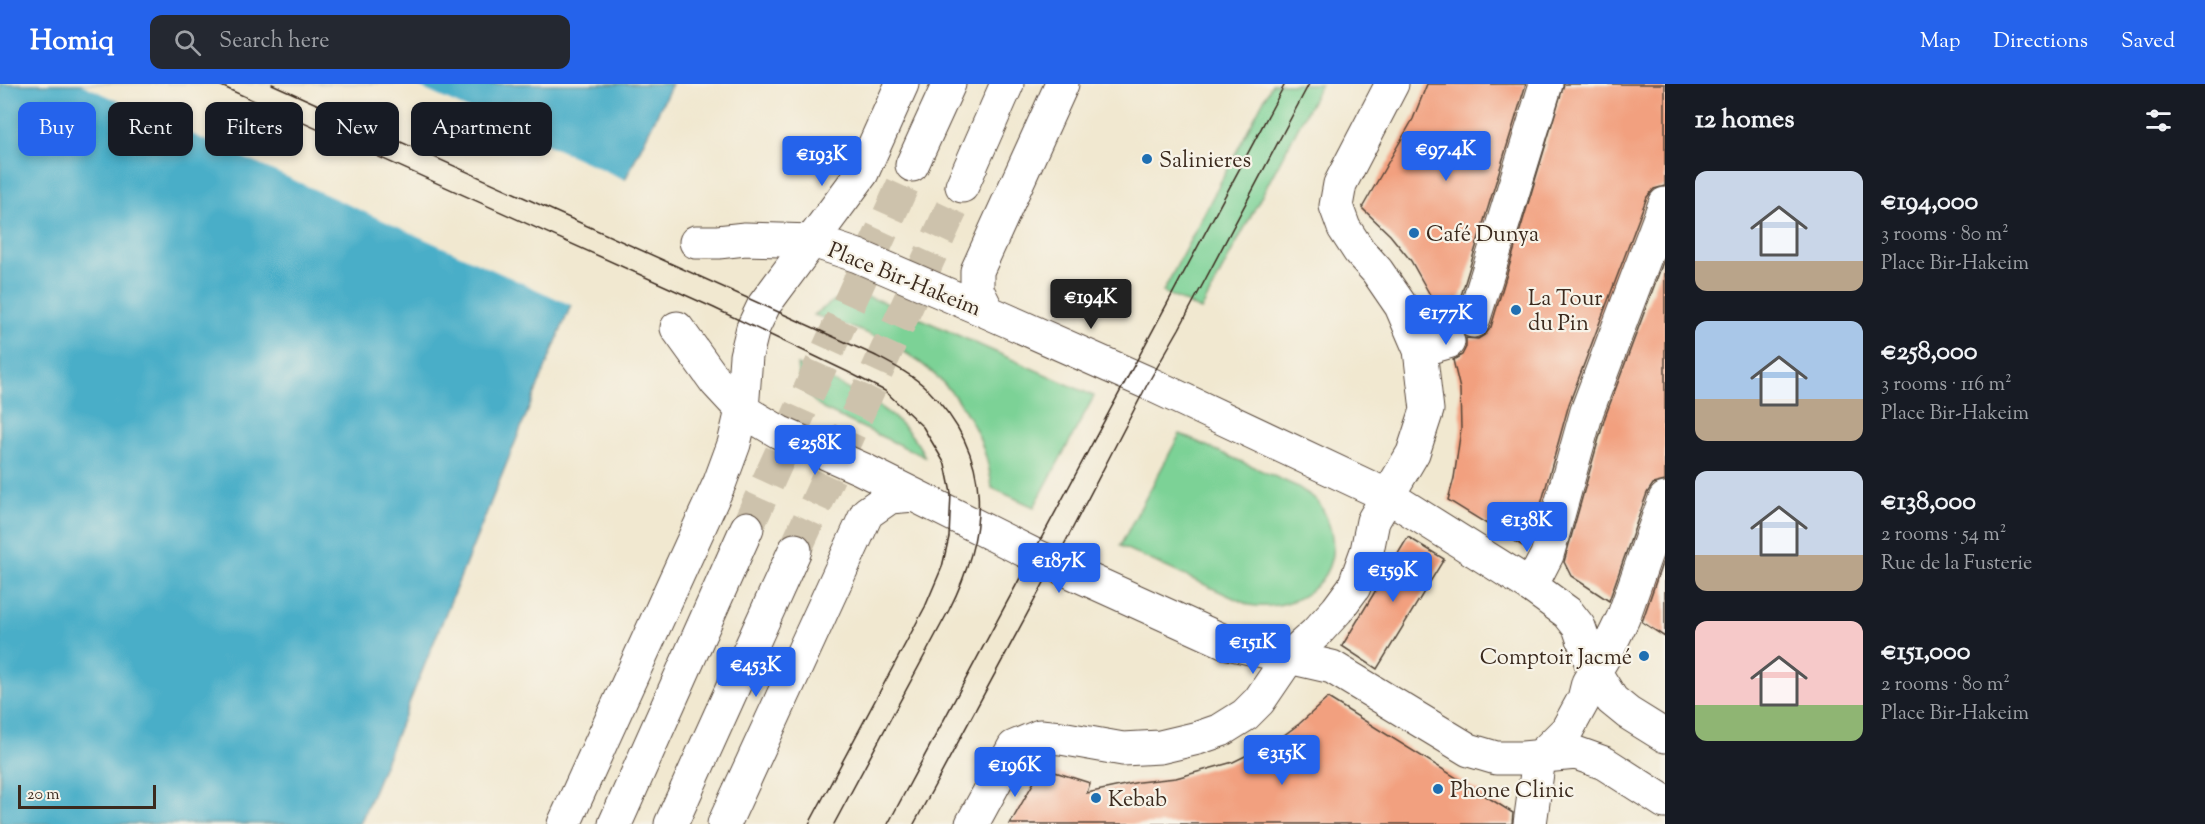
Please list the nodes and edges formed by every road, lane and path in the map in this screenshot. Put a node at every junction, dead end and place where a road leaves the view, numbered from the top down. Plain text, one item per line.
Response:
1 (902, 84) edge
2 (949, 84) edge
3 (1007, 84) edge
4 (1062, 84) edge
5 (1392, 84) edge
6 (1546, 84) edge
7 (912, 165) tunnel mouth
8 (962, 186) tunnel mouth
9 (1665, 204) edge
10 (696, 242) dead end
11 (813, 242) junction
12 (988, 312) junction
13 (1473, 321) dead end
14 (677, 328) dead end
15 (742, 410) junction
16 (914, 495) junction
17 (1388, 496) junction
18 (1664, 505) edge
19 (747, 528) tunnel mouth
20 (795, 550) tunnel mouth
21 (1531, 586) junction
22 (1289, 657) junction
23 (1594, 671) junction
24 (1665, 736) edge
25 (1539, 758) junction
26 (1665, 802) edge
27 (564, 824) edge
28 (615, 824) edge
29 (671, 824) edge
30 (724, 824) edge
31 (972, 824) edge
32 (1530, 824) edge

1 - 11 main road
2 - 7 main road
3 - 8 main road
4 - 12 main road
5 - 17 main road
6 - 13 main road
9 - 21 main road
10 - 11 main road
11 - 12 main road, Place Bir-Hakeim
11 - 15 main road, Place Bir-Hakeim
12 - 17 main road, Place Bir-Hakeim
14 - 15 main road
15 - 16 main road
15 - 27 main road, Place Bir-Hakeim
16 - 22 main road
16 - 30 main road
17 - 21 main road, Place Bir-Hakeim
17 - 22 main road
18 - 23 main road
19 - 28 main road
20 - 29 main road
21 - 23 main road, Place Bir-Hakeim
22 - 25 main road
22 - 31 main road
23 - 24 main road, Place Bir-Hakeim
23 - 25 main road
25 - 26 main road
25 - 32 main road

